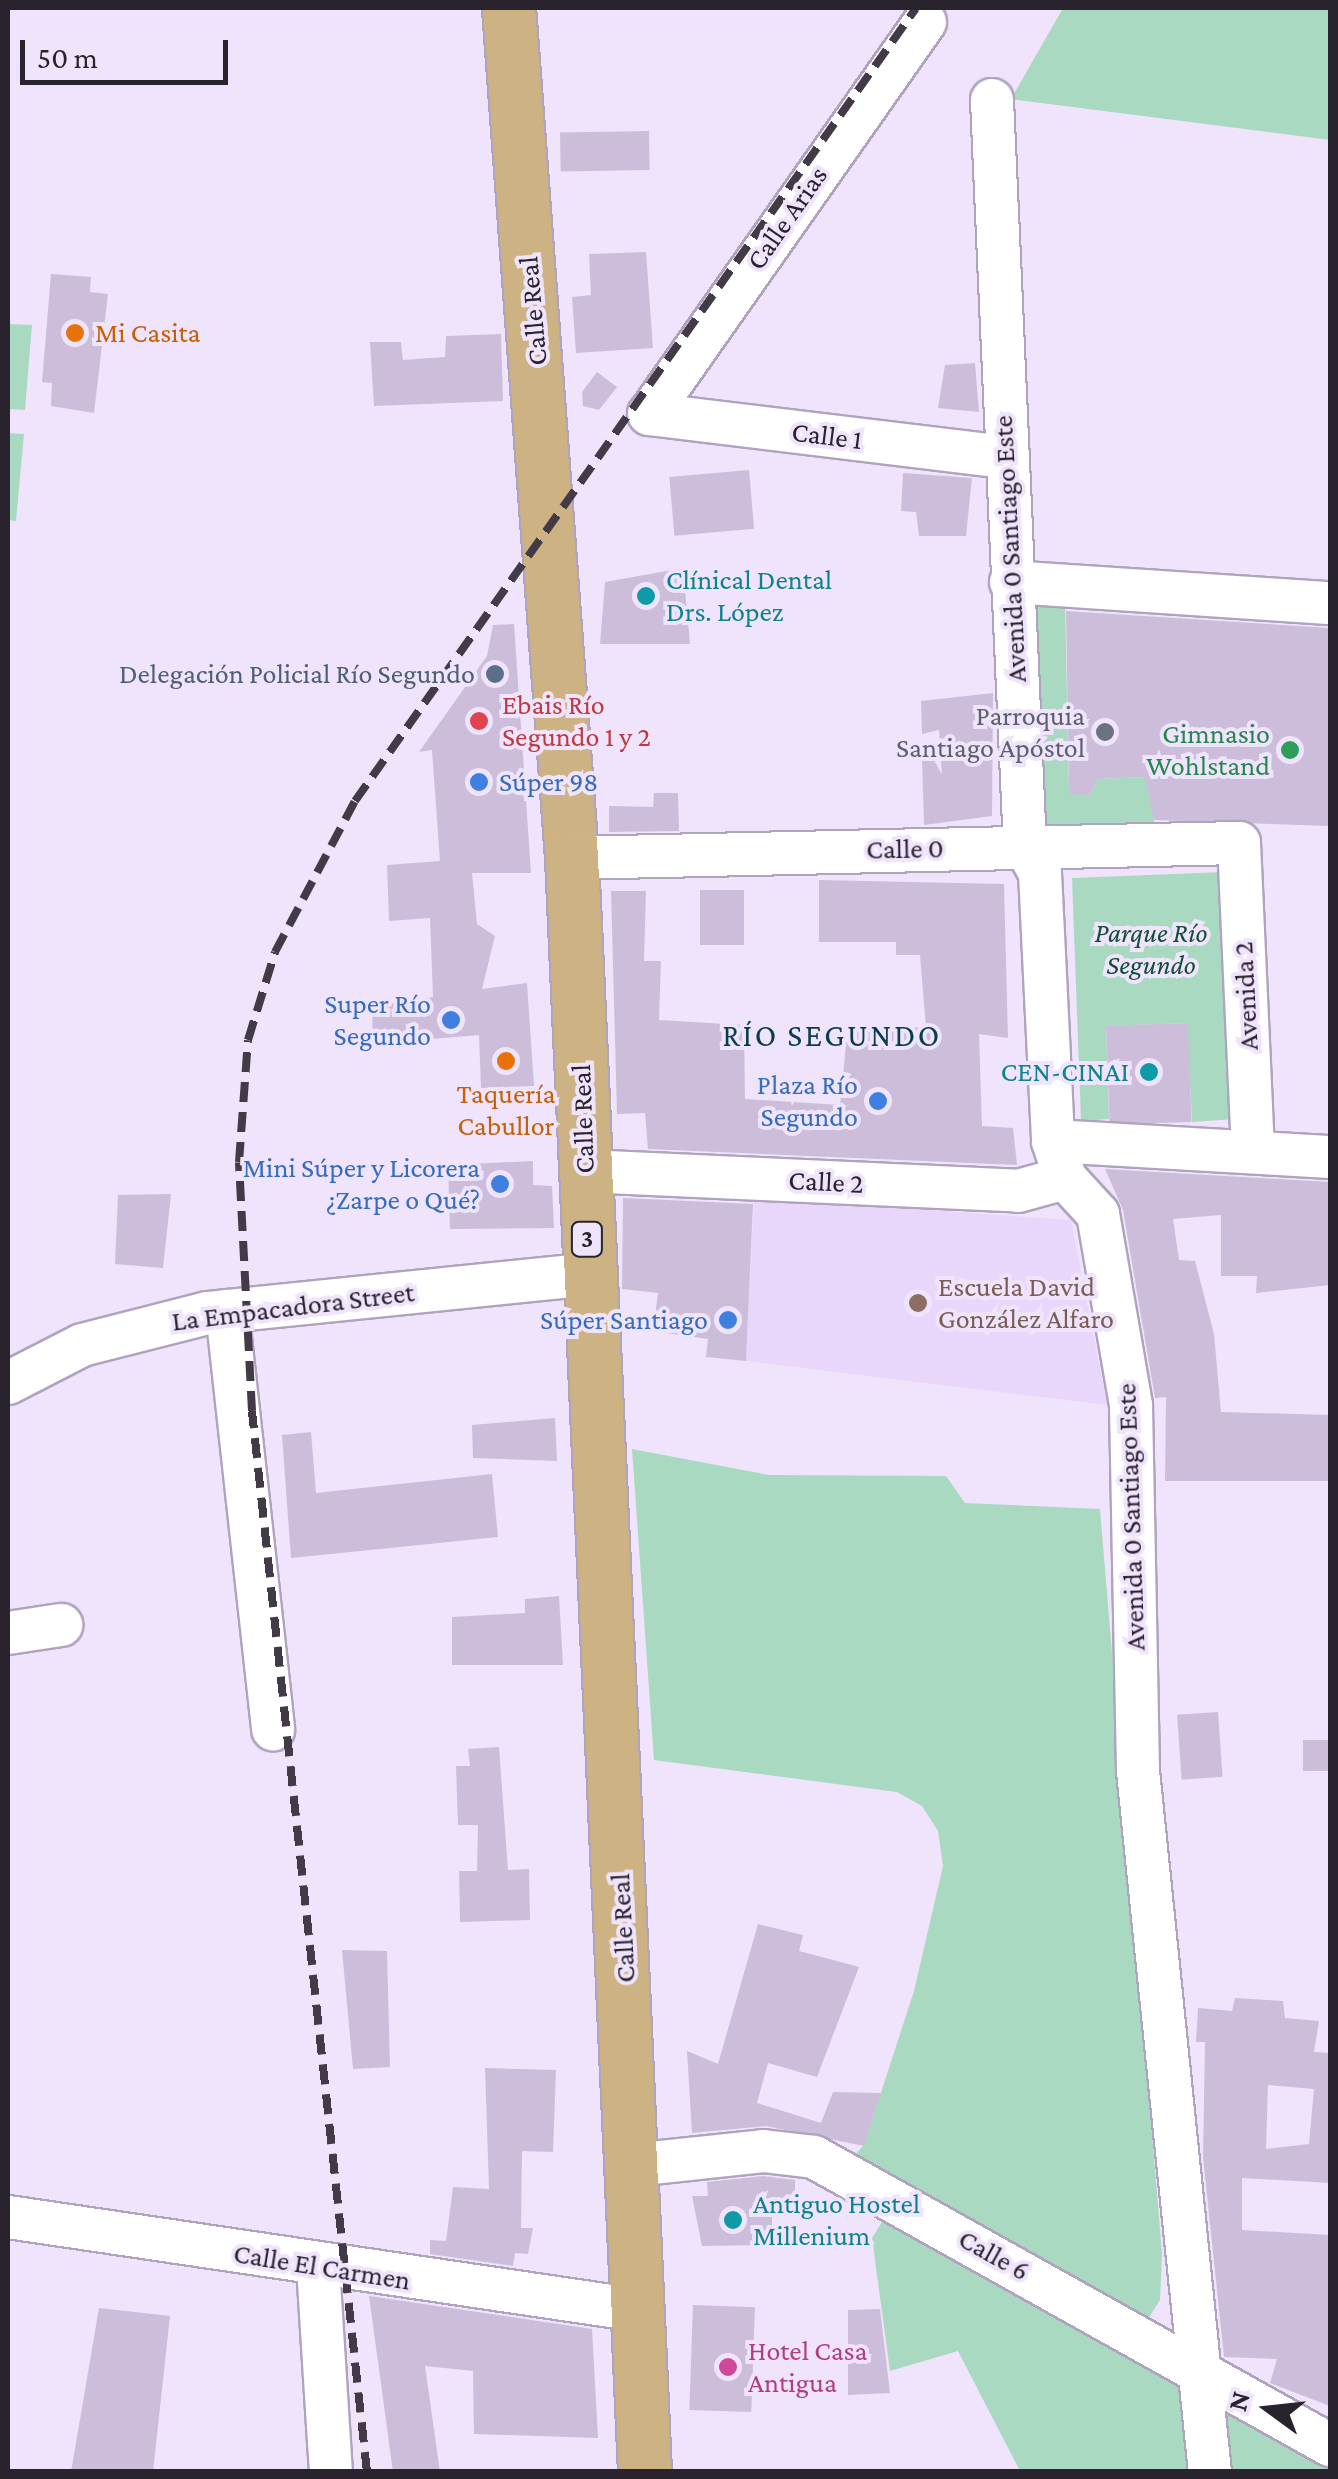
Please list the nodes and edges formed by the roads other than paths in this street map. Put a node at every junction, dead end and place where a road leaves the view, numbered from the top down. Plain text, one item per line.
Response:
1 (509, 8) edge
2 (925, 22) dead end
3 (992, 100) dead end
4 (648, 414) joint
5 (1005, 458) junction
6 (1011, 582) junction
7 (1330, 603) edge
8 (1239, 843) joint
9 (1026, 846) junction
10 (572, 858) junction
11 (1253, 1149) junction
12 (1330, 1157) edge
13 (1059, 1160) junction
14 (585, 1171) junction
15 (588, 1274) junction
16 (227, 1311) junction
17 (8, 1382) edge
18 (60, 1625) dead end
19 (8, 1633) edge
20 (273, 1729) dead end
21 (633, 2165) junction
22 (8, 2217) edge
23 (318, 2267) junction
24 (638, 2310) junction
25 (1196, 2368) junction
26 (1330, 2445) edge
27 (331, 2472) edge
28 (645, 2472) edge
29 (1210, 2472) edge

1 - 10 main road, Calle Real / 3
2 - 4 street, Calle Arias
3 - 5 street, Avenida 0 Santiago Este
4 - 5 street, Calle 1
5 - 6 street, Avenida 0 Santiago Este
6 - 7 street
6 - 9 street, Avenida 0 Santiago Este
8 - 9 street, Calle 0
8 - 11 street, Avenida 2
9 - 10 street, Calle 0
9 - 13 street, Avenida 0 Santiago Este
10 - 14 main road, Calle Real / 3
11 - 12 street, Calle 2
11 - 13 street, Calle 2
13 - 14 street, Calle 2
13 - 25 street, Avenida 0 Santiago Este
14 - 15 main road, Calle Real / 3
15 - 16 street, La Empacadora Street
15 - 21 main road, Calle Real / 3
16 - 17 street, La Empacadora Street
16 - 20 street
18 - 19 street
21 - 24 main road, Calle Real / 3
21 - 25 street, Calle 6
22 - 23 street, Calle El Carmen
23 - 24 street, Calle El Carmen
23 - 27 street
24 - 28 main road, Calle Real / 3
25 - 26 street, Calle 6
25 - 29 street, Avenida 0 Santiago Este

